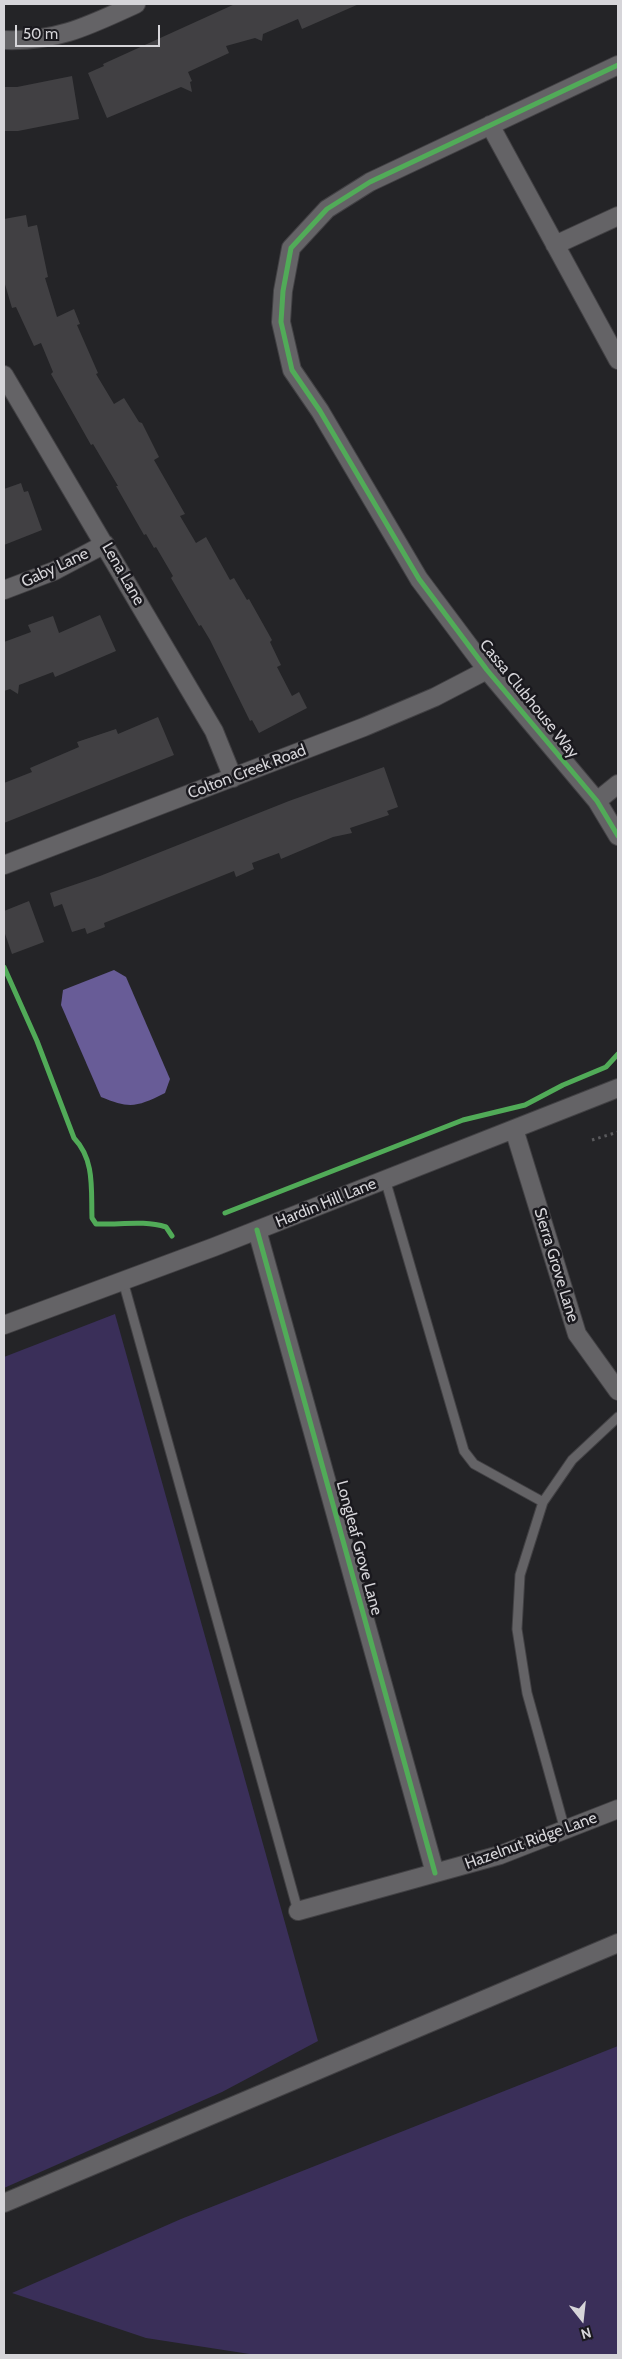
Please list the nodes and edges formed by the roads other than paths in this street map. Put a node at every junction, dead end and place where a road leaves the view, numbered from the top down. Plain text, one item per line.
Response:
1 (130, 5) edge
2 (4, 40) edge
3 (618, 65) edge
4 (490, 125) junction
5 (618, 216) edge
6 (555, 245) junction
7 (618, 360) edge
8 (4, 375) edge
9 (105, 544) junction
10 (4, 590) edge
11 (486, 670) junction
12 (233, 778) junction
13 (618, 784) edge
14 (597, 801) junction
15 (618, 836) edge
16 (4, 865) edge
17 (618, 1088) edge
18 (514, 1128) junction
19 (385, 1179) junction
20 (257, 1230) junction
21 (123, 1281) junction
22 (4, 1325) edge
23 (615, 1380) edge
24 (618, 1418) edge
25 (543, 1502) junction
26 (618, 1809) edge
27 (565, 1830) junction
28 (434, 1873) junction
29 (298, 1911) joint
30 (618, 1943) edge
31 (4, 2203) edge

1 - 2 street
3 - 4 street, Cassa Clubhouse Way
4 - 6 street
4 - 11 street, Cassa Clubhouse Way
5 - 6 street
6 - 7 street
8 - 9 street, Lena Lane
9 - 10 street, Gaby Lane
9 - 12 street, Lena Lane
11 - 12 street, Colton Creek Road
11 - 14 street, Cassa Clubhouse Way
12 - 16 street, Colton Creek Road
13 - 14 street
14 - 15 street, Cassa Clubhouse Way
17 - 18 street, Hardin Hill Lane
18 - 19 street, Hardin Hill Lane
18 - 23 street, Sierra Grove Lane
19 - 20 street, Hardin Hill Lane
19 - 25 lane
20 - 21 street, Hardin Hill Lane
20 - 28 street, Longleaf Grove Lane
21 - 22 street, Hardin Hill Lane
21 - 29 lane
24 - 25 lane
25 - 27 lane
26 - 27 street, Hazelnut Ridge Lane
27 - 28 street, Hazelnut Ridge Lane
28 - 29 street, Hazelnut Ridge Lane
30 - 31 street

